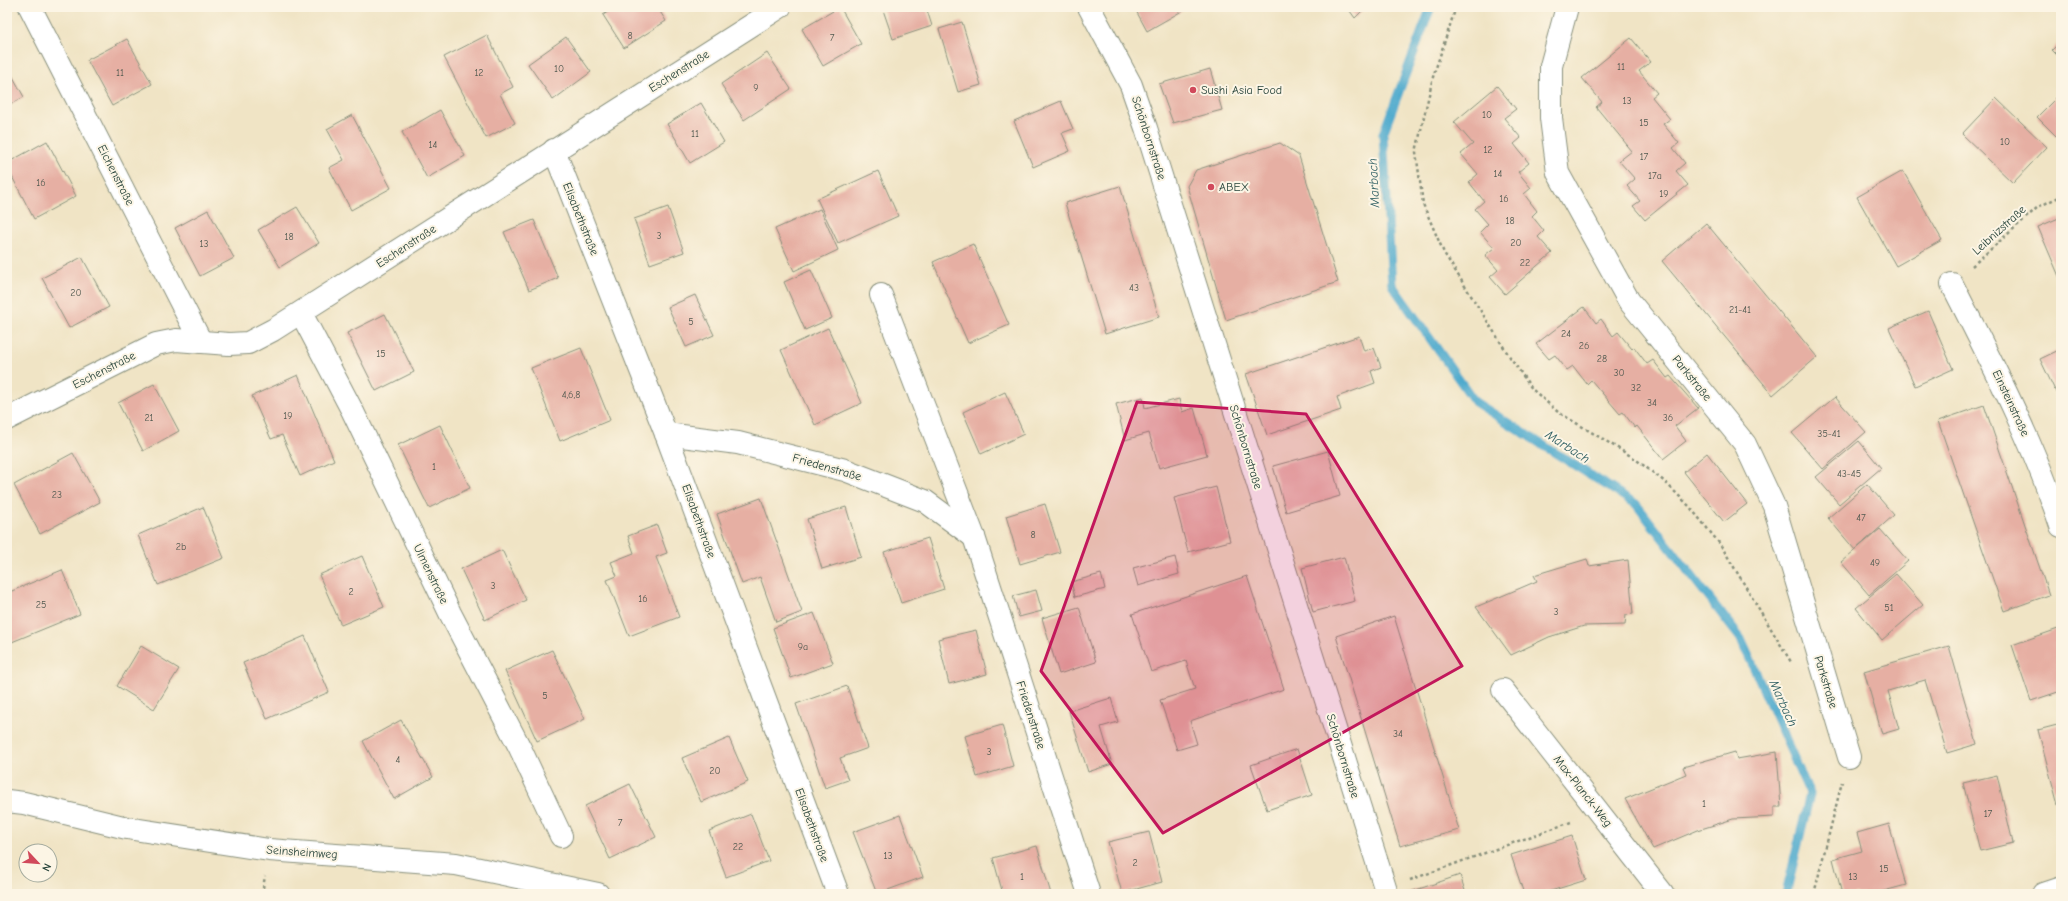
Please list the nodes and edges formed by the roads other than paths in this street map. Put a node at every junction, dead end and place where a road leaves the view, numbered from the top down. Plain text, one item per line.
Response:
1 (30, 7) edge
2 (780, 7) edge
3 (1089, 7) edge
4 (1567, 7) edge
5 (554, 150) junction
6 (1952, 284) road end
7 (881, 295) dead end
8 (301, 313) junction
9 (201, 342) junction
10 (7, 419) edge
11 (666, 434) junction
12 (2061, 526) edge
13 (974, 537) junction
14 (1503, 690) dead end
15 (1849, 757) road end
16 (7, 801) edge
17 (561, 836) dead end
18 (2061, 888) edge
19 (1386, 891) edge
20 (598, 894) edge
21 (838, 894) edge
22 (1089, 894) edge
23 (1663, 894) edge
24 (2043, 894) edge

1 - 9 street, Eichenstraße
2 - 5 street, Eschenstraße
3 - 19 street, Schönbornstraße
4 - 15 street, Parkstraße
5 - 8 street, Eschenstraße
5 - 11 street, Elisabethstraße
6 - 12 street, Einsteinstraße
7 - 13 street, Friedenstraße
8 - 9 street, Eschenstraße
8 - 17 street, Ulmenstraße
9 - 10 street, Eschenstraße
11 - 13 street, Friedenstraße
11 - 21 street, Elisabethstraße
13 - 22 street, Friedenstraße
14 - 23 street, Max-Planck-Weg
16 - 20 street, Seinsheimweg
18 - 24 street

